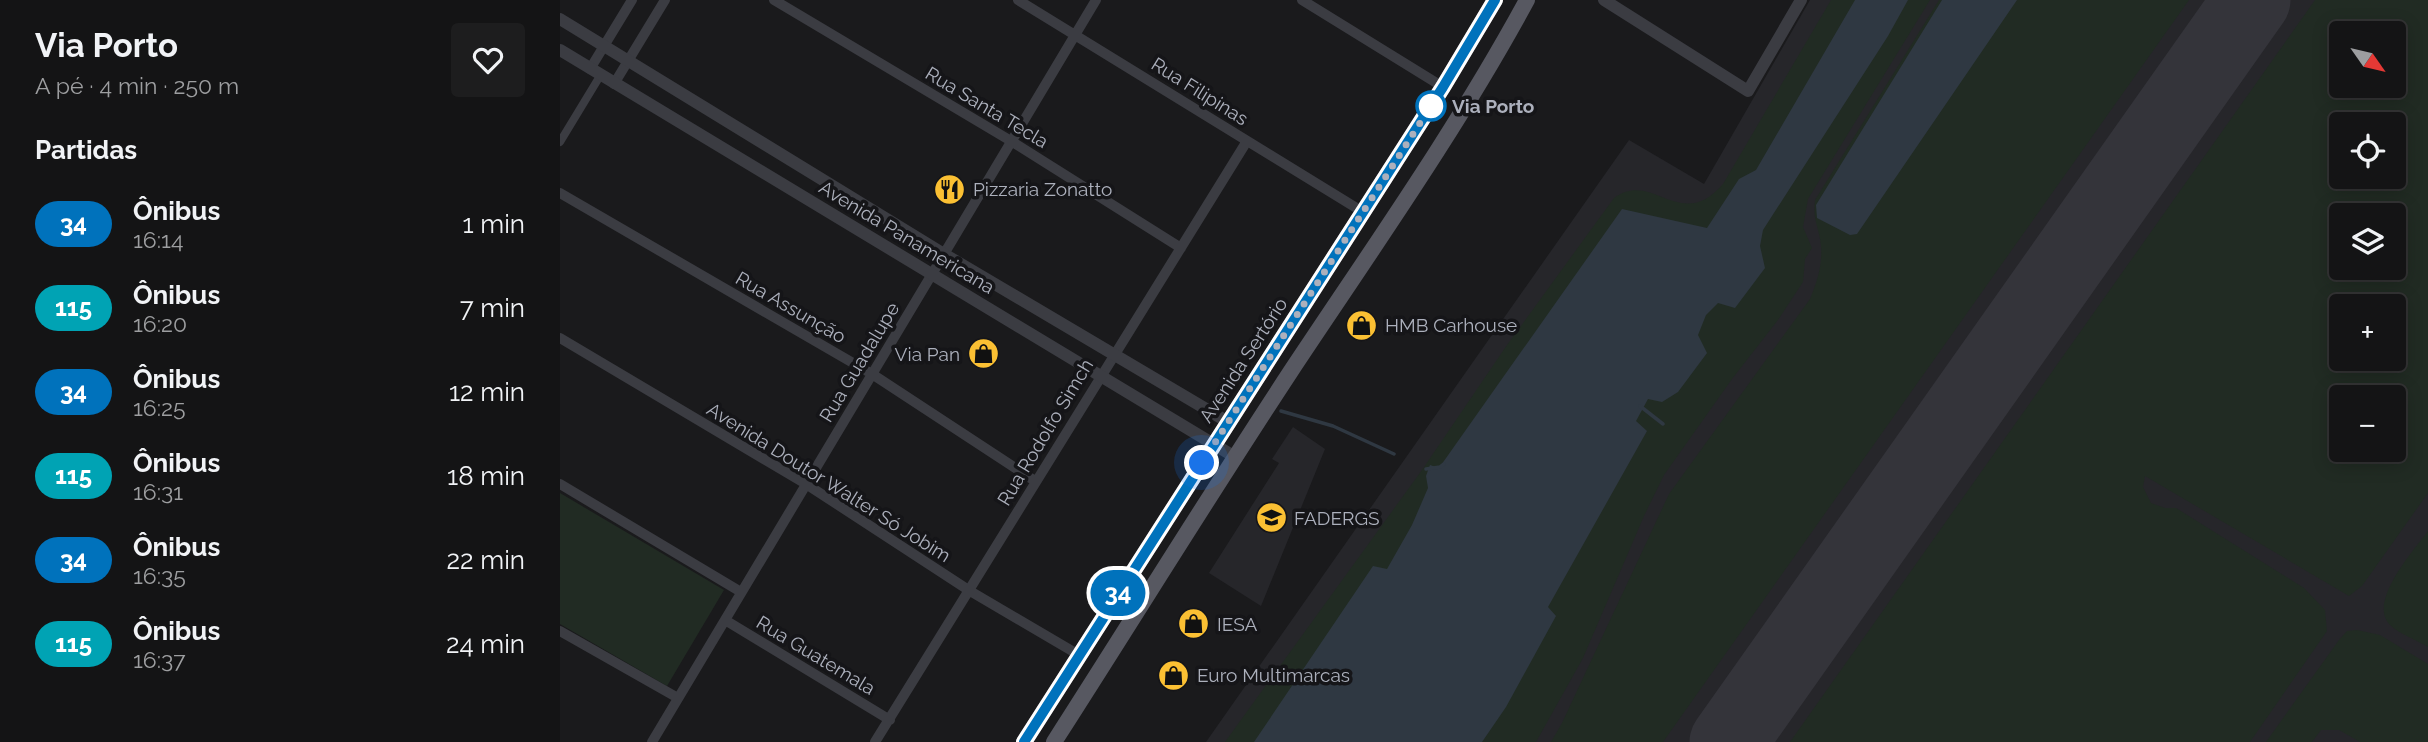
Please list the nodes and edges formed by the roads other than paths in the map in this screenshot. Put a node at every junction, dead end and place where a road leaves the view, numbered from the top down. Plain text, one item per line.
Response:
1 (632, 0) edge
2 (665, 0) edge
3 (774, 0) edge
4 (1018, 0) edge
5 (1096, 0) edge
6 (1301, 0) edge
7 (1495, 0) edge
8 (1527, 0) edge
9 (1604, 0) edge
10 (1801, 0) edge
11 (560, 19) edge
12 (1076, 35) junction
13 (603, 46) junction
14 (560, 50) edge
15 (627, 61) junction
16 (595, 72) junction
17 (614, 84) junction
18 (1443, 87) junction
19 (1011, 141) junction
20 (1247, 141) junction
21 (560, 142) edge
22 (560, 193) edge
23 (1363, 212) junction
24 (1181, 247) junction
25 (943, 254) junction
26 (931, 274) junction
27 (560, 338) edge
28 (1112, 355) junction
29 (872, 374) junction
30 (1100, 376) junction
31 (1228, 422) junction
32 (1214, 444) junction
33 (1236, 457) junction
34 (1035, 481) junction
35 (560, 484) edge
36 (806, 484) junction
37 (970, 591) junction
38 (741, 592) junction
39 (725, 620) junction
40 (561, 634) edge
41 (1079, 655) junction
42 (678, 698) junction
43 (890, 720) junction
44 (652, 742) edge
45 (875, 742) edge
46 (1024, 742) edge
47 (1054, 742) edge

1 - 13 street
2 - 15 street
3 - 19 street, Rua Santa Tecla
4 - 12 street, Rua Filipinas
5 - 12 street, Rua Guadalupe
6 - 18 street
7 - 18 main road, Avenida Sertório
8 - 33 main road
9 - 10 street
11 - 13 street, Avenida Panamericana
12 - 19 street, Rua Guadalupe
12 - 20 street, Rua Filipinas
13 - 15 street, Avenida Panamericana
13 - 16 street
14 - 16 street, Avenida Panamericana
15 - 17 street
15 - 25 street, Avenida Panamericana
16 - 17 street, Avenida Panamericana
16 - 21 street
17 - 26 street, Avenida Panamericana
18 - 23 main road, Avenida Sertório
19 - 24 street, Rua Santa Tecla
19 - 25 street, Rua Guadalupe
20 - 23 street, Rua Filipinas
20 - 24 street, Rua Rodolfo Simch
22 - 29 street, Rua Assunção
23 - 31 main road, Avenida Sertório
24 - 28 street, Rua Rodolfo Simch
25 - 26 street, Rua Guadalupe
25 - 28 street, Avenida Panamericana
26 - 29 street, Rua Guadalupe
26 - 30 street, Avenida Panamericana
27 - 36 street, Avenida Doutor Walter Só Jobim
28 - 30 street, Rua Rodolfo Simch
28 - 31 street, Avenida Panamericana
29 - 34 street, Rua Assunção
29 - 36 street, Rua Guadalupe
30 - 32 street, Avenida Panamericana
30 - 34 street, Rua Rodolfo Simch
31 - 32 main road, Avenida Sertório
32 - 33 street, Avenida Panamericana
32 - 41 main road, Avenida Sertório
33 - 47 main road
34 - 37 street, Rua Rodolfo Simch
35 - 38 street
36 - 37 street, Avenida Doutor Walter Só Jobim
36 - 38 street, Rua Guadalupe
37 - 41 street, Avenida Doutor Walter Só Jobim
37 - 43 street, Rua Rodolfo Simch
38 - 39 street, Rua Guadalupe
39 - 42 street, Rua Guadalupe
39 - 43 street, Rua Guatemala
40 - 42 street
41 - 46 main road, Avenida Sertório
42 - 44 street, Rua Guadalupe
43 - 45 street, Rua Rodolfo Simch

